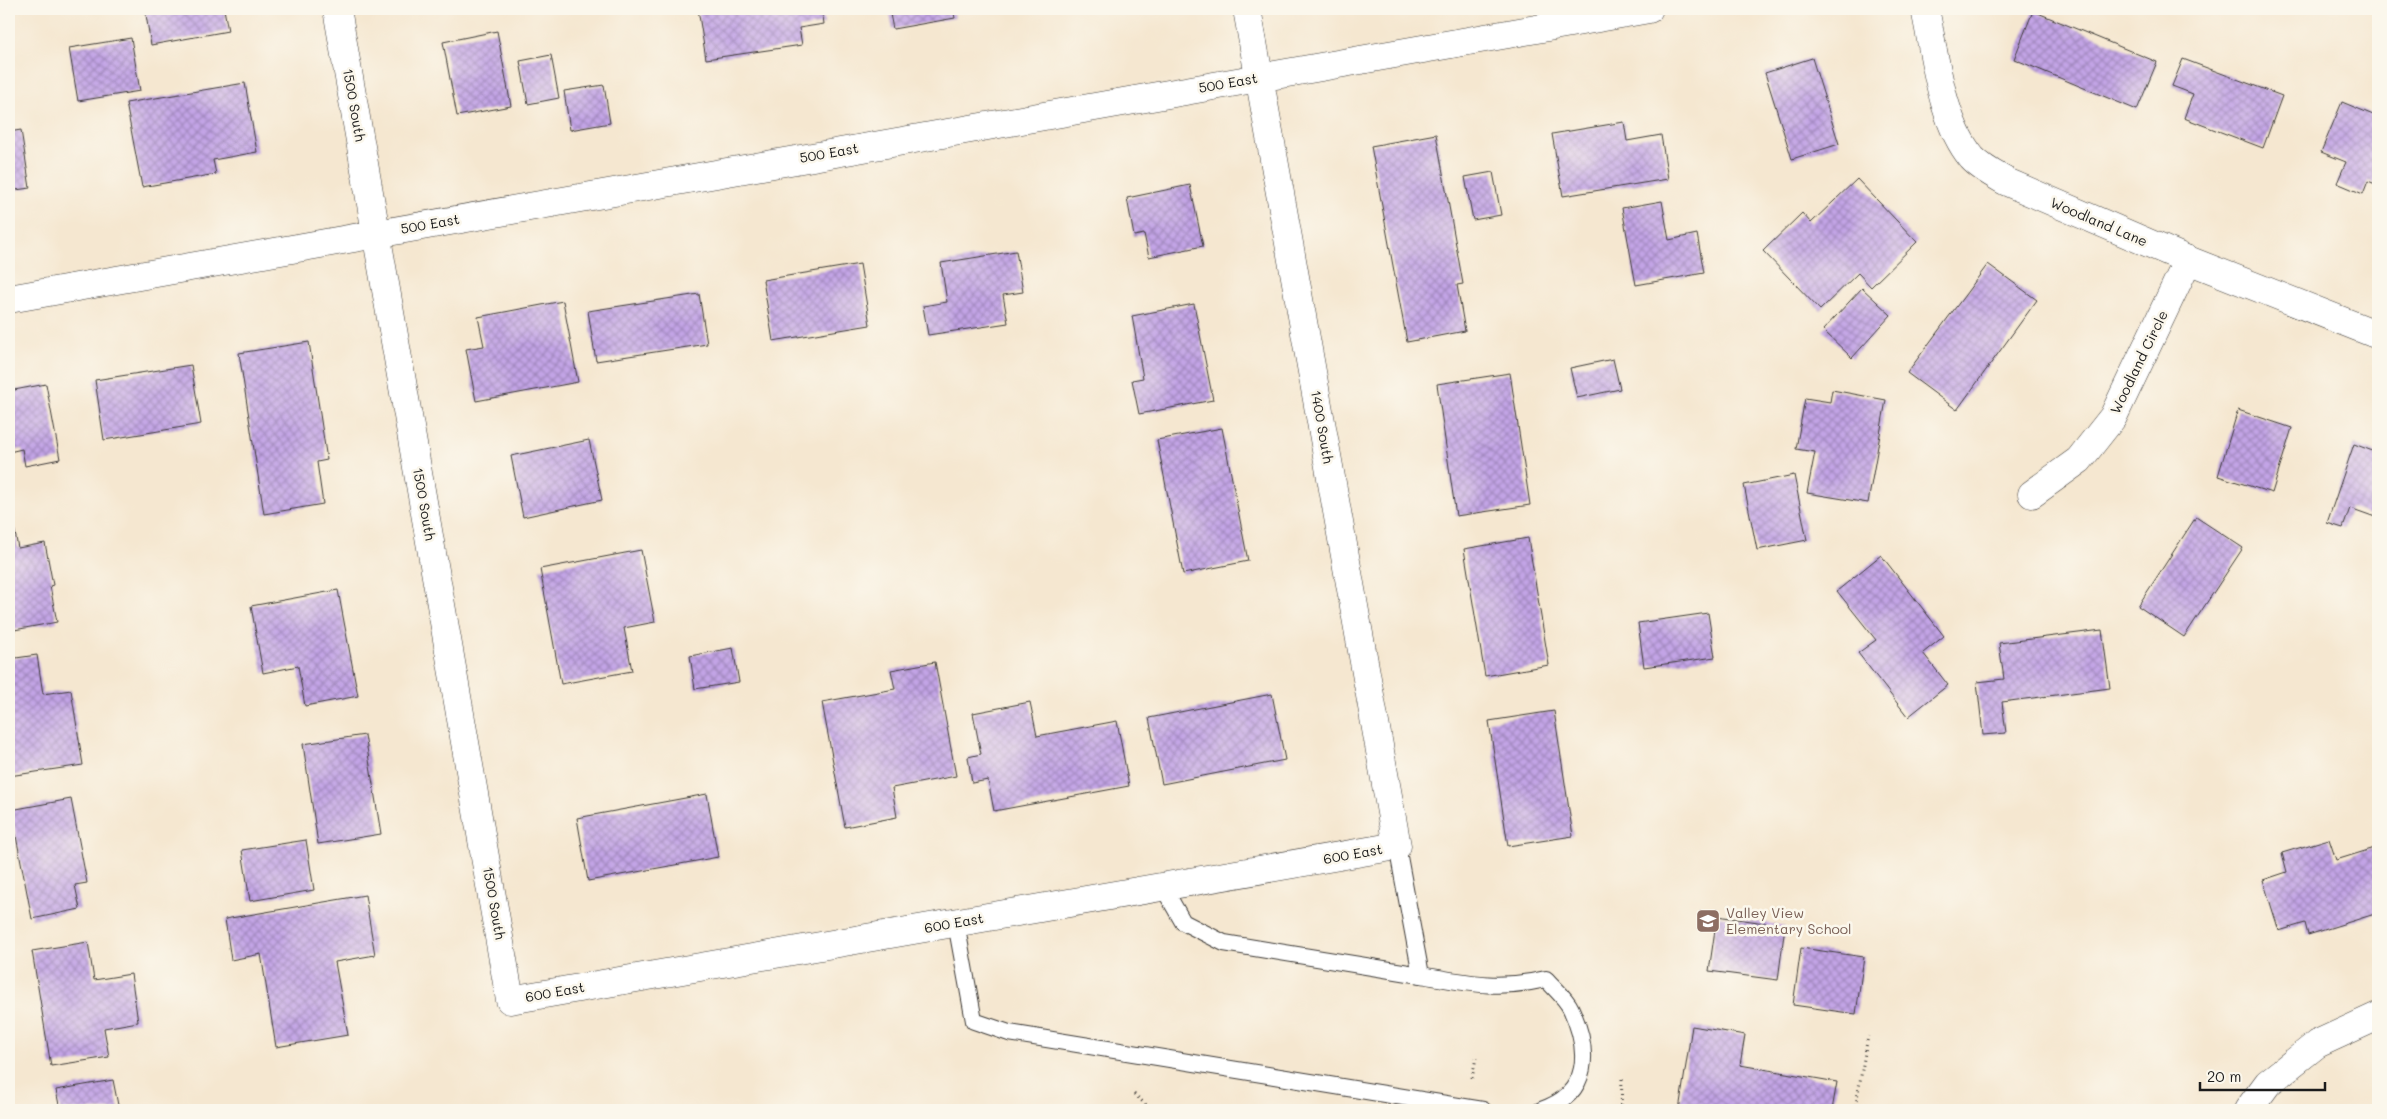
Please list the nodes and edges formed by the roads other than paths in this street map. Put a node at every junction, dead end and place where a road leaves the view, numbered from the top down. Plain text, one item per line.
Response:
1 (337, 9) edge
2 (1247, 9) edge
3 (1649, 9) edge
4 (1925, 9) edge
5 (1259, 78) junction
6 (376, 234) junction
7 (2188, 260) junction
8 (9, 299) edge
9 (2378, 335) edge
10 (2032, 494) dead end
11 (1397, 846) junction
12 (1163, 887) junction
13 (956, 922) junction
14 (1421, 975) junction
15 (510, 1000) joint
16 (2378, 1016) edge
17 (1483, 1110) edge
18 (1541, 1110) edge
19 (2248, 1110) edge

1 - 6 street, 1500 South
2 - 5 street, 1400 South
3 - 5 street, 500 East
4 - 7 street, Woodland Lane
5 - 6 street, 500 East
5 - 11 street, 1400 South
6 - 8 street, 500 East
6 - 15 street, 1500 South
7 - 9 street, Woodland Lane
7 - 10 street, Woodland Circle
11 - 12 street, 600 East
11 - 14 lane
12 - 13 street, 600 East
12 - 14 lane
13 - 15 street, 600 East
13 - 17 lane
14 - 18 lane
16 - 19 street

